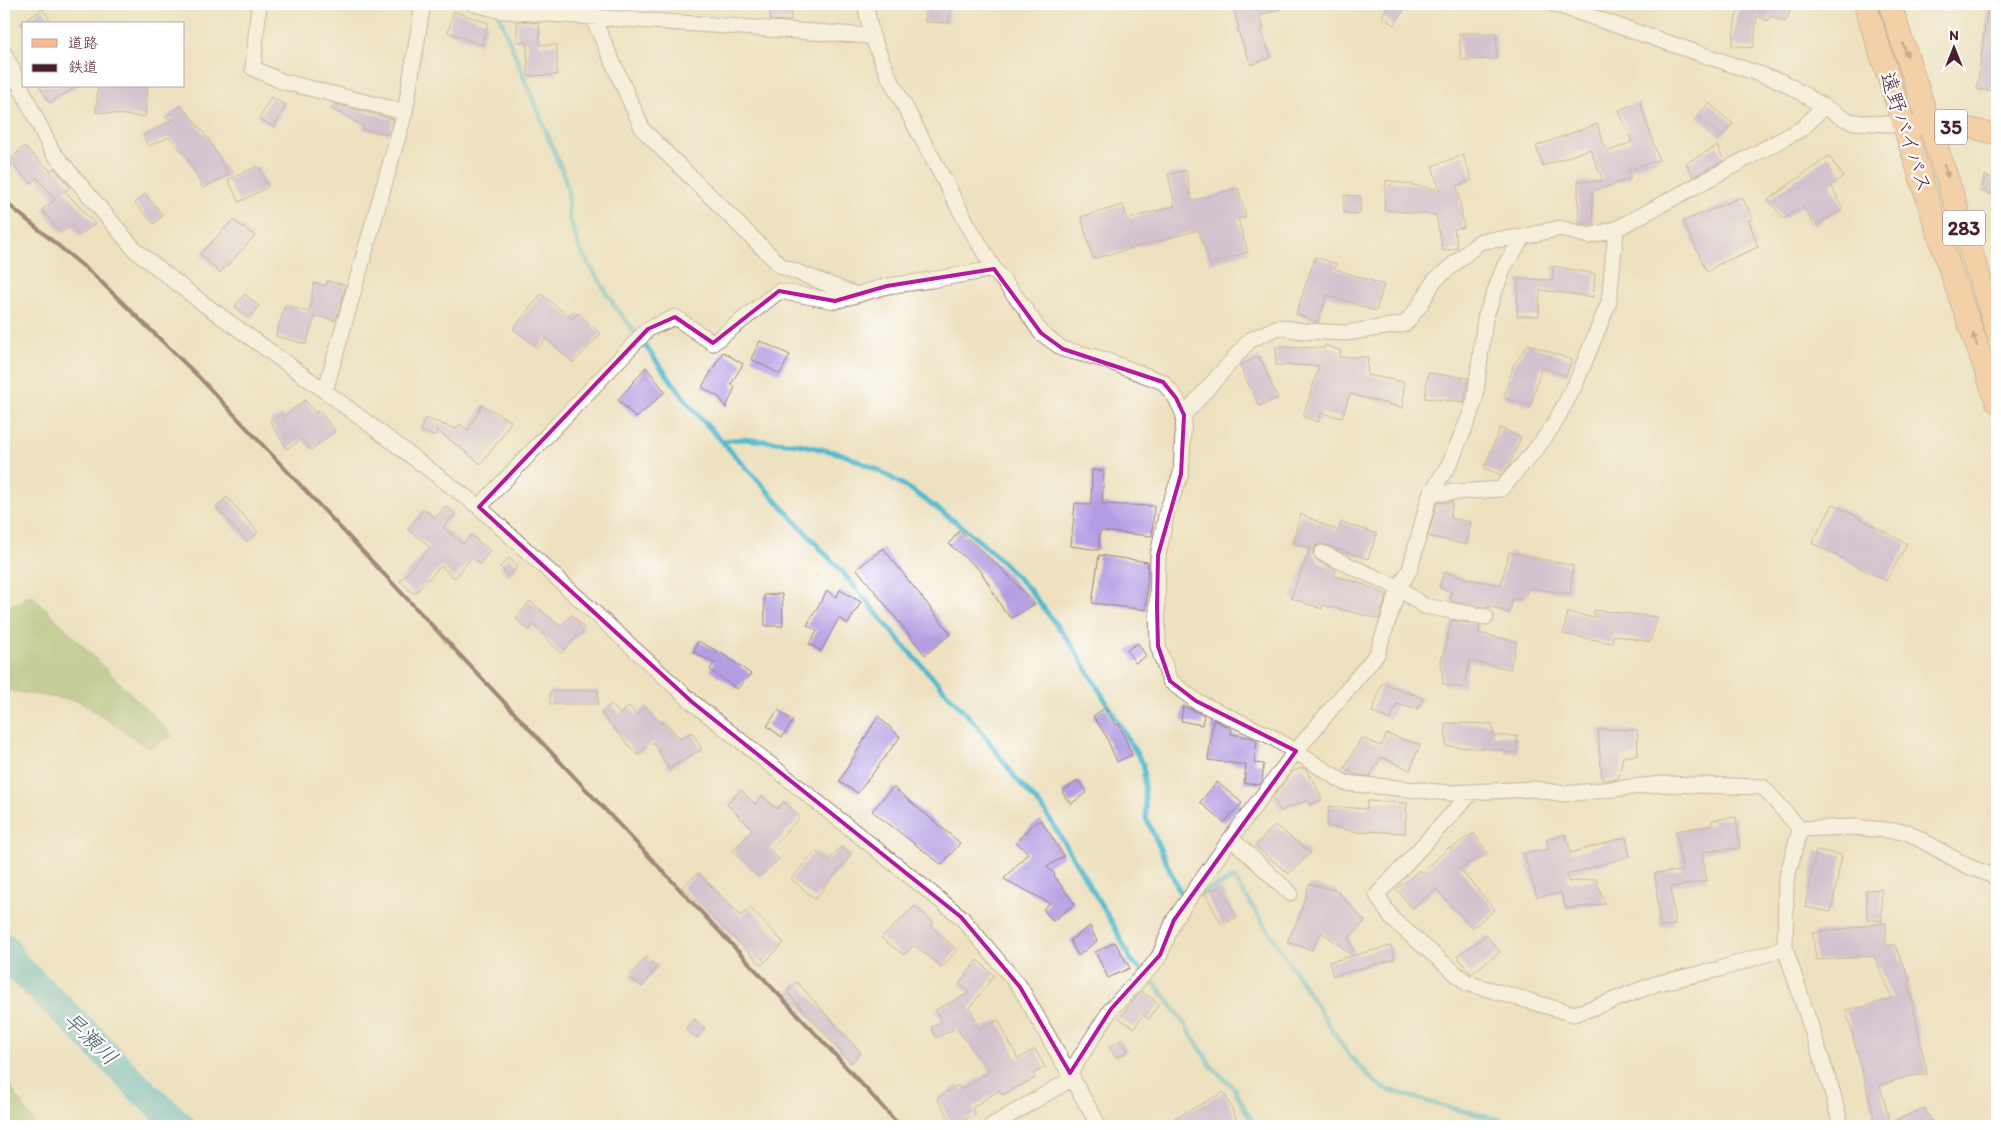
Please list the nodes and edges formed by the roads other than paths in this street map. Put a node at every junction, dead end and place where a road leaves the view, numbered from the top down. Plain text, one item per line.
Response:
1 (259, 4) edge
2 (423, 4) edge
3 (477, 4) edge
4 (865, 4) edge
5 (1554, 4) edge
6 (1865, 4) edge
7 (1890, 4) edge
8 (511, 9) edge
9 (592, 16) junction
10 (872, 36) junction
11 (4, 53) edge
12 (1823, 107) junction
13 (405, 112) junction
14 (1903, 125) junction
15 (1931, 125) junction
16 (1997, 135) edge
17 (1616, 229) junction
18 (1522, 237) junction
19 (994, 269) junction
20 (854, 294) junction
21 (1997, 331) edge
22 (325, 391) junction
23 (1997, 402) edge
24 (1184, 415) junction
25 (1430, 494) junction
26 (479, 507) junction
27 (1322, 553) dead end
28 (1399, 588) junction
29 (1486, 617) dead end
30 (1296, 751) junction
31 (1472, 792) junction
32 (1800, 829) junction
33 (1231, 838) junction
34 (1997, 877) edge
35 (1290, 893) dead end
36 (1785, 948) junction
37 (1071, 1075) junction
38 (990, 1126) edge
39 (1099, 1126) edge
40 (1841, 1126) edge

1 - 13 street
2 - 13 street
3 - 8 street
4 - 10 street
5 - 12 street
6 - 14 highway, 遠野バイパス / 283
7 -> 15 highway, 遠野バイパス / 283
8 - 9 street
9 - 10 street
9 - 20 street
10 - 19 street
11 - 22 street
12 - 14 street
12 - 17 street
13 - 22 street
14 - 15 main road, 35
23 -> 14 highway, 遠野バイパス / 283
15 - 16 main road, 35
15 -> 21 highway, 遠野バイパス / 283
17 - 18 street
17 - 25 street
18 - 24 street
18 - 25 street
19 - 20 street
19 - 24 street
20 - 26 street
22 - 26 street
24 - 30 street
25 - 28 street
26 - 37 street
27 - 28 street
28 - 29 street
28 - 30 street
30 - 31 street
30 - 33 street
31 - 32 street
31 - 36 street
32 - 34 street
32 - 36 street
33 - 35 street
33 - 37 street
36 - 40 street
37 - 38 street
37 - 39 street

